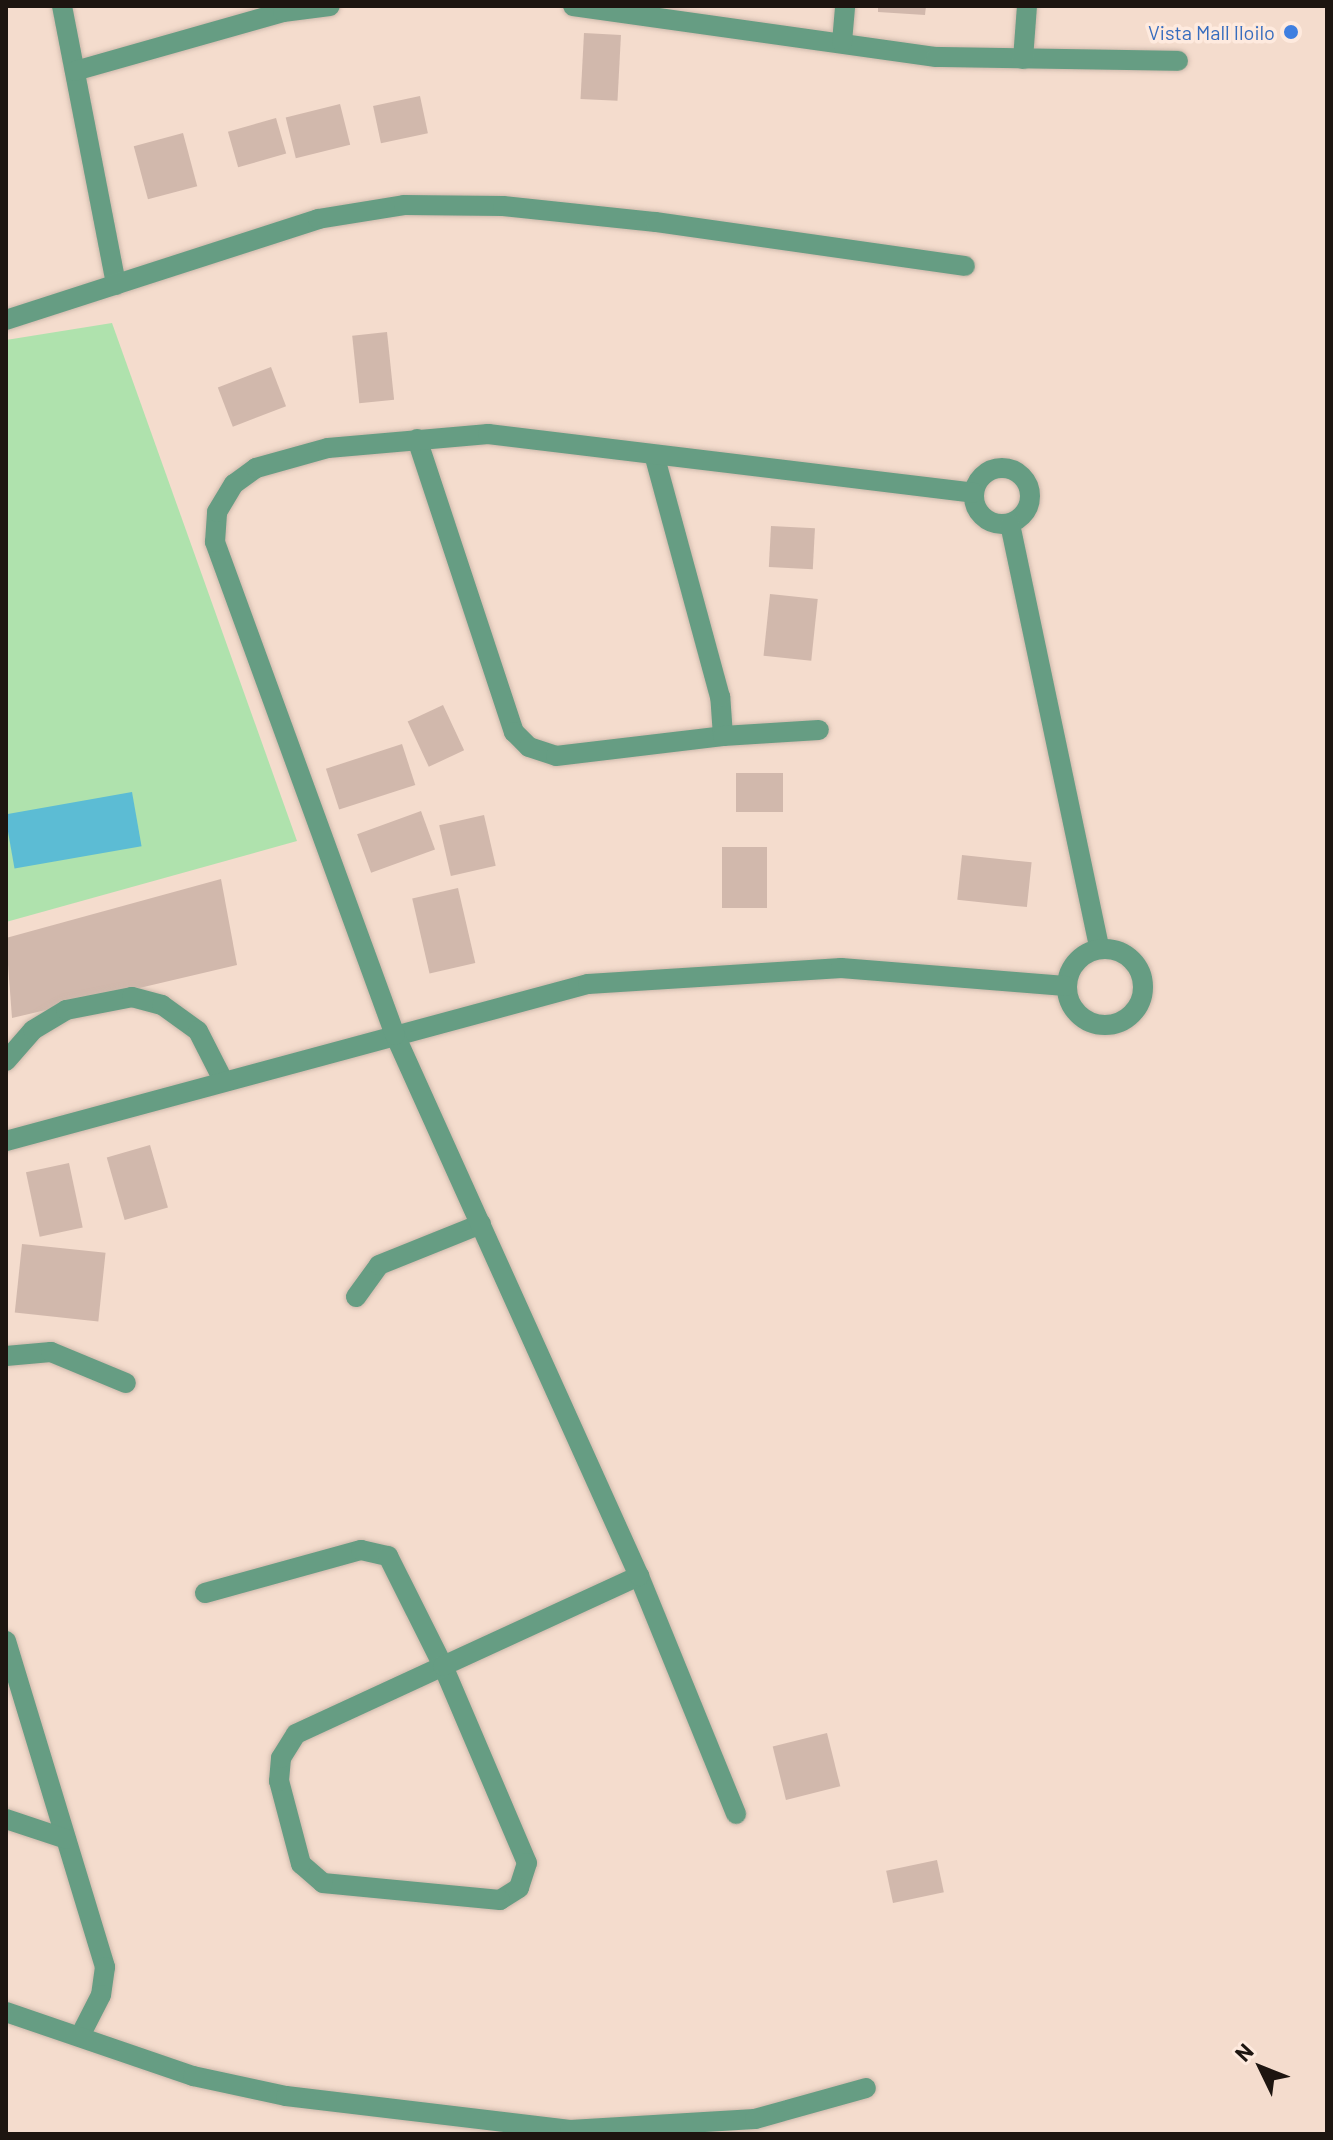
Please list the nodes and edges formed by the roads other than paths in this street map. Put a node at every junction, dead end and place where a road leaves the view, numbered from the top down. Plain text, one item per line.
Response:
1 (62, 6) edge
2 (330, 6) edge
3 (573, 6) edge
4 (845, 6) edge
5 (1027, 6) edge
6 (284, 9) edge
7 (662, 12) edge
8 (842, 42) junction
9 (1023, 59) junction
10 (1178, 61) dead end
11 (75, 71) junction
12 (965, 266) dead end
13 (116, 285) junction
14 (6, 320) edge
15 (417, 439) junction
16 (655, 458) junction
17 (973, 493) junction
18 (1010, 524) junction
19 (819, 730) dead end
20 (723, 736) junction
21 (1099, 948) junction
22 (1065, 986) junction
23 (395, 1035) junction
24 (6, 1061) edge
25 (223, 1080) junction
26 (7, 1134) edge
27 (481, 1224) junction
28 (356, 1297) dead end
29 (6, 1356) edge
30 (126, 1383) dead end
31 (639, 1576) junction
32 (205, 1593) dead end
33 (6, 1641) edge
34 (443, 1666) junction
35 (736, 1814) dead end
36 (6, 1819) edge
37 (66, 1839) junction
38 (6, 2012) edge
39 (80, 2036) junction
40 (866, 2088) dead end

1 - 11 street
2 - 6 street
3 - 7 street
4 - 8 street
5 - 9 street
6 - 11 street
7 - 8 street
8 - 9 street
9 - 10 street
11 - 13 street
12 - 13 street
13 - 14 street
15 - 16 street
15 - 20 street
15 - 23 street
16 - 17 street
16 - 20 street
17 - 18 street
17 - 18 street
18 - 21 street
19 - 20 street
21 - 22 street
21 - 22 street
22 - 23 street
23 - 25 street
23 - 27 street
24 - 25 street
25 - 26 street
27 - 28 street
27 - 31 street
29 - 30 street
31 - 34 street
31 - 35 street
32 - 34 street
33 - 37 street
34 - 34 street
36 - 37 street
37 - 39 street
38 - 39 street
39 - 40 street

